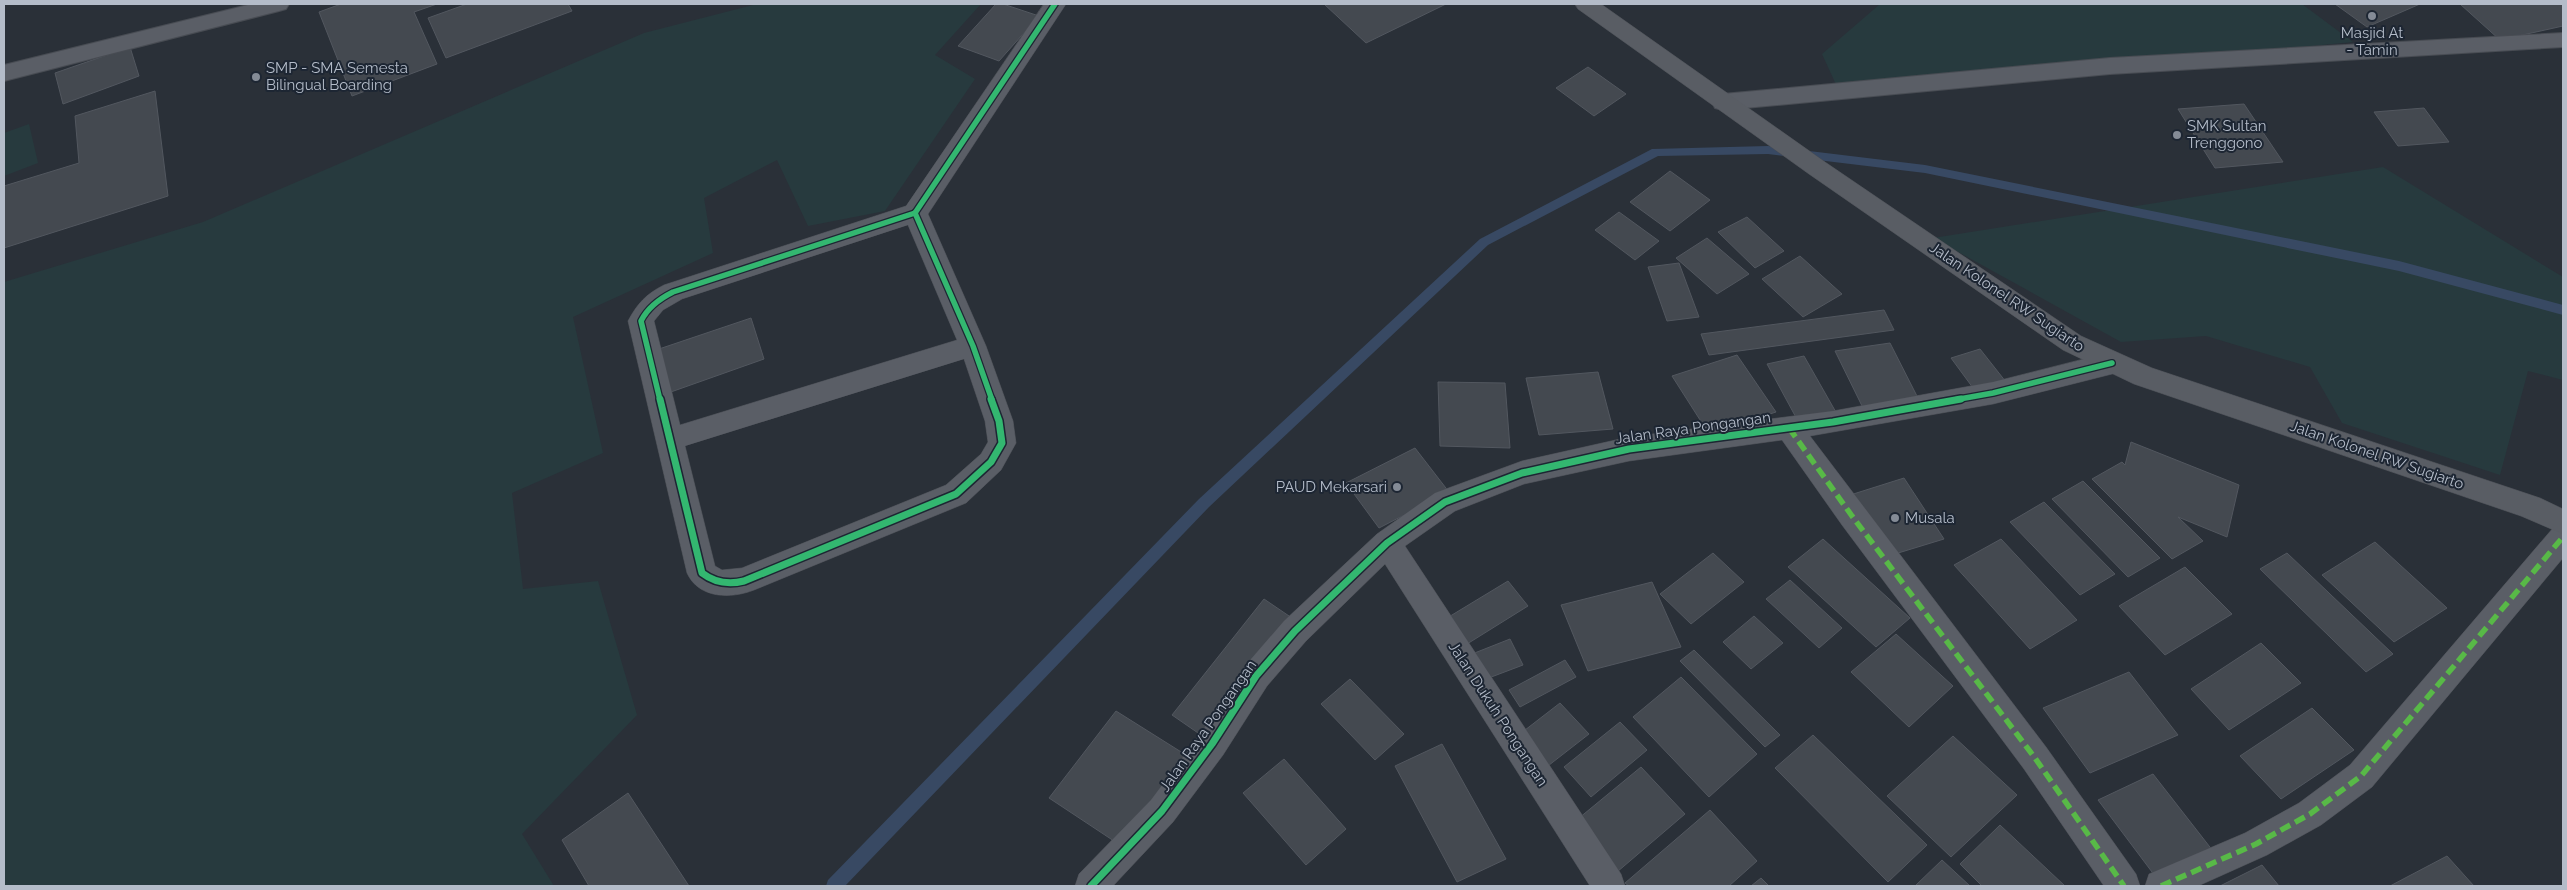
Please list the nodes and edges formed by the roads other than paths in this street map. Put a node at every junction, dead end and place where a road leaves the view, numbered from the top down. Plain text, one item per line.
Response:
1 (279, 4) edge
2 (1055, 4) edge
3 (1586, 4) edge
4 (2563, 40) edge
5 (4, 73) edge
6 (1723, 102) junction
7 (915, 213) junction
8 (973, 346) junction
9 (2112, 362) junction
10 (1789, 428) junction
11 (671, 439) junction
12 (2563, 522) edge
13 (2563, 537) edge
14 (1387, 543) junction
15 (1091, 886) edge
16 (1609, 886) edge
17 (2124, 886) edge
18 (2161, 886) edge

1 - 5 lane
2 - 7 street
3 - 6 main road, Jalan Kolonel RW Sugiarto
4 - 6 lane
6 - 9 main road, Jalan Kolonel RW Sugiarto
7 - 8 street
7 - 11 street
8 - 11 street
8 - 11 street
9 - 10 street, Jalan Raya Pongangan
9 - 12 main road, Jalan Kolonel RW Sugiarto
10 - 14 street, Jalan Raya Pongangan
10 - 17 street
13 - 18 street
14 - 15 street, Jalan Raya Pongangan
14 - 16 street, Jalan Dukuh Pongangan

